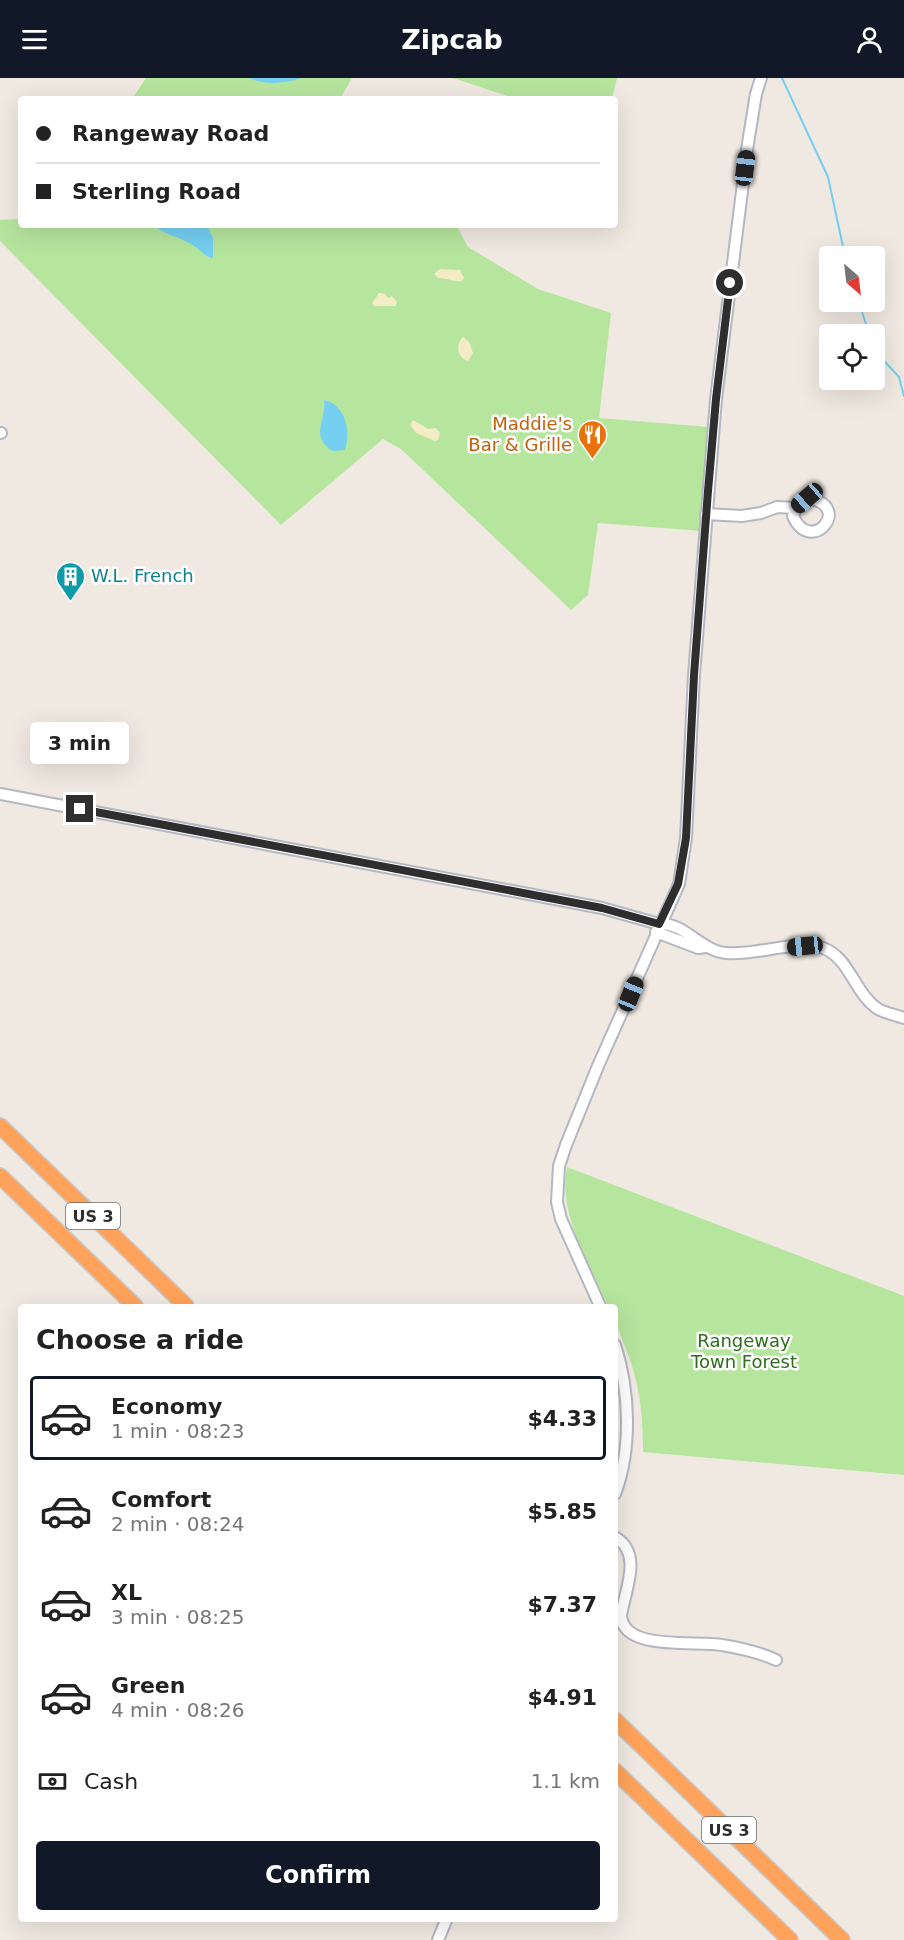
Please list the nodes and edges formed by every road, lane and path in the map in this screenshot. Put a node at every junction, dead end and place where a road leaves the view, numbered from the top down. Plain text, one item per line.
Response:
1 (761, 78) edge
2 (796, 508) dead end
3 (706, 514) junction
4 (0, 794) edge
5 (658, 928) junction
6 (904, 1018) edge
7 (0, 1126) edge
8 (0, 1176) edge
9 (133, 1304) edge
10 (184, 1304) edge
11 (599, 1304) edge
12 (618, 1358) edge
13 (618, 1480) edge
14 (618, 1538) edge
15 (776, 1660) dead end
16 (618, 1723) edge
17 (618, 1773) edge
18 (445, 1922) edge
19 (438, 1940) edge
20 (790, 1940) edge
21 (842, 1940) edge

1 - 3 street
2 - 3 street
3 - 5 street
4 - 5 street
5 - 6 street
5 - 11 street
7 - 10 highway, US 3
8 - 9 highway, US 3
12 - 13 street
14 - 15 street
16 - 21 highway, US 3
17 - 20 highway, US 3
18 - 19 street

